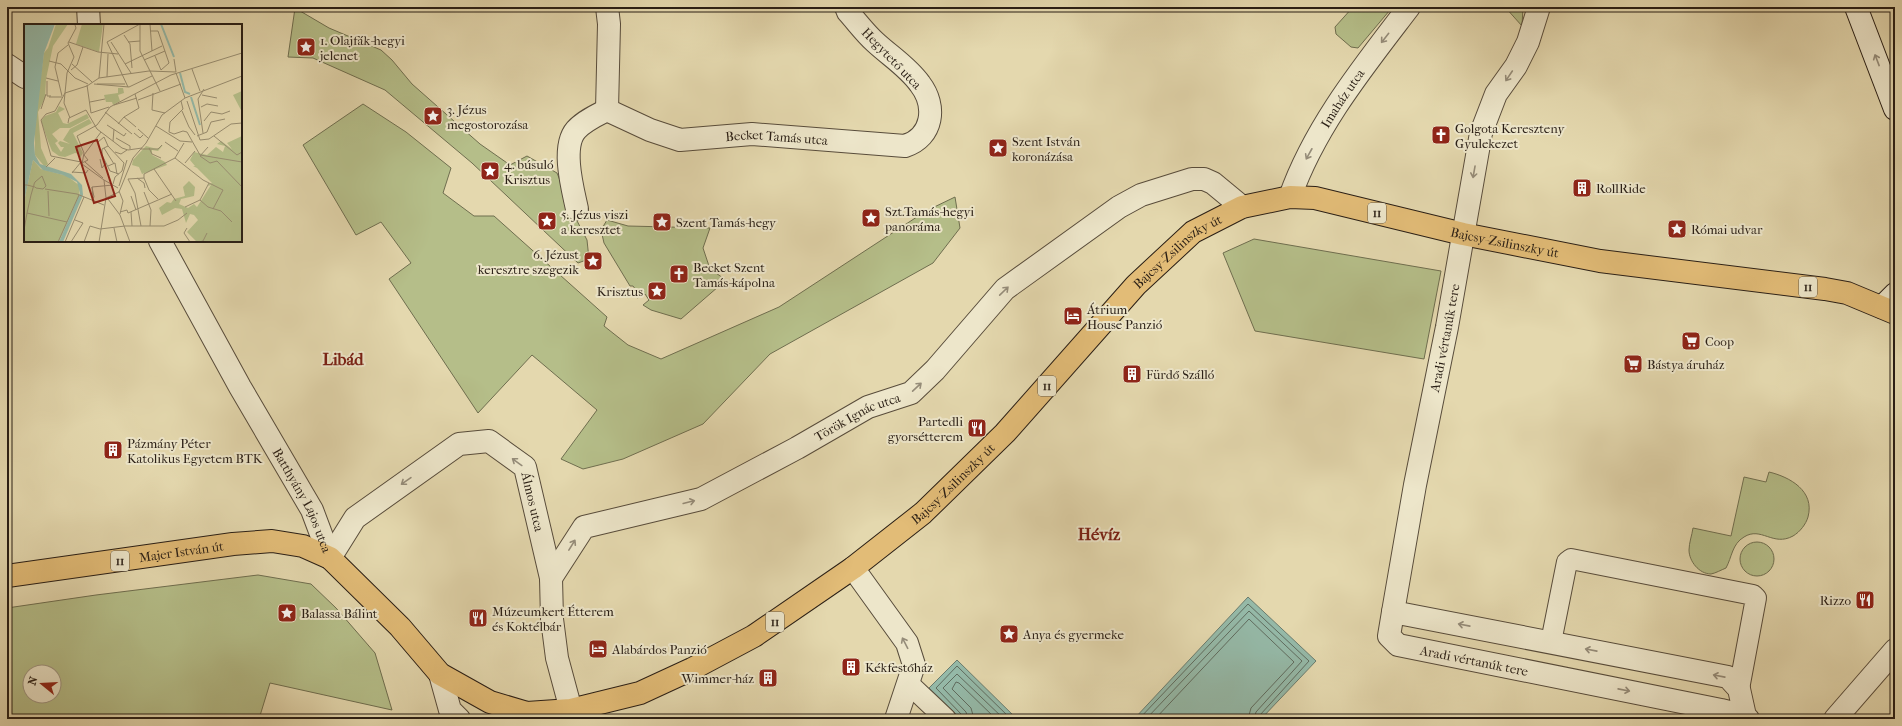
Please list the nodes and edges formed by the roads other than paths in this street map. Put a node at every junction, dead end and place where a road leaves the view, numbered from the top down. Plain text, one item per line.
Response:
1 (88, 7) edge
2 (607, 7) edge
3 (846, 7) edge
4 (1409, 7) edge
5 (1539, 7) edge
6 (1856, 7) edge
7 (89, 24) edge
8 (7, 65) edge
9 (24, 77) edge
10 (1895, 109) edge
11 (608, 110) junction
12 (931, 112) joint
13 (1290, 197) junction
14 (1242, 207) junction
15 (578, 210) dead end
16 (1463, 234) junction
17 (161, 242) edge
18 (1891, 304) edge
19 (330, 558) junction
20 (853, 568) junction
21 (7, 576) edge
22 (551, 578) junction
23 (1393, 612) junction
24 (1551, 642) junction
25 (1895, 650) edge
26 (440, 674) junction
27 (1545, 674) junction
28 (909, 684) junction
29 (1739, 689) junction
30 (571, 710) junction
31 (527, 717) edge
32 (1746, 718) edge
33 (459, 719) edge
34 (896, 719) edge
35 (946, 719) edge
36 (1835, 719) edge

1 - 7 street
2 - 11 street
3 - 12 street, Hegytető utca
4 -> 13 street, Imaház utca
5 -> 16 street, Aradi vértanúk tere
10 -> 6 street
8 - 9 street
11 - 12 street, Becket Tamás utca
11 - 15 street
13 - 14 main road, Bajcsy-Zsilinszky út / 11
13 - 16 main road, Bajcsy-Zsilinszky út / 11
14 - 20 main road, Bajcsy-Zsilinszky út / 11
22 -> 14 street, Török Ignác utca
16 - 18 main road, Bajcsy-Zsilinszky út / 11
16 - 23 street, Aradi vértanúk tere
17 - 19 street, Batthyány Lajos utca
19 - 21 main road, Majer István út / 11
22 -> 19 street, Álmos utca
19 - 26 main road, Batthyány Lajos utca / 11
28 -> 20 street
20 - 30 main road, Bajcsy-Zsilinszky út / 11
22 - 30 street, Álmos utca
24 -> 23 street
23 - 27 street, Aradi vértanúk tere
24 - 27 street
29 -> 24 street
24 - 29 street, Aradi vértanúk tere
25 - 36 street
26 - 31 main road, Batthyány Lajos utca / 11
26 - 33 street
27 -> 32 street, Aradi vértanúk tere
28 - 34 street
28 - 35 street
29 - 32 street, Aradi vértanúk tere
30 - 31 main road, Bajcsy-Zsilinszky út / 11

